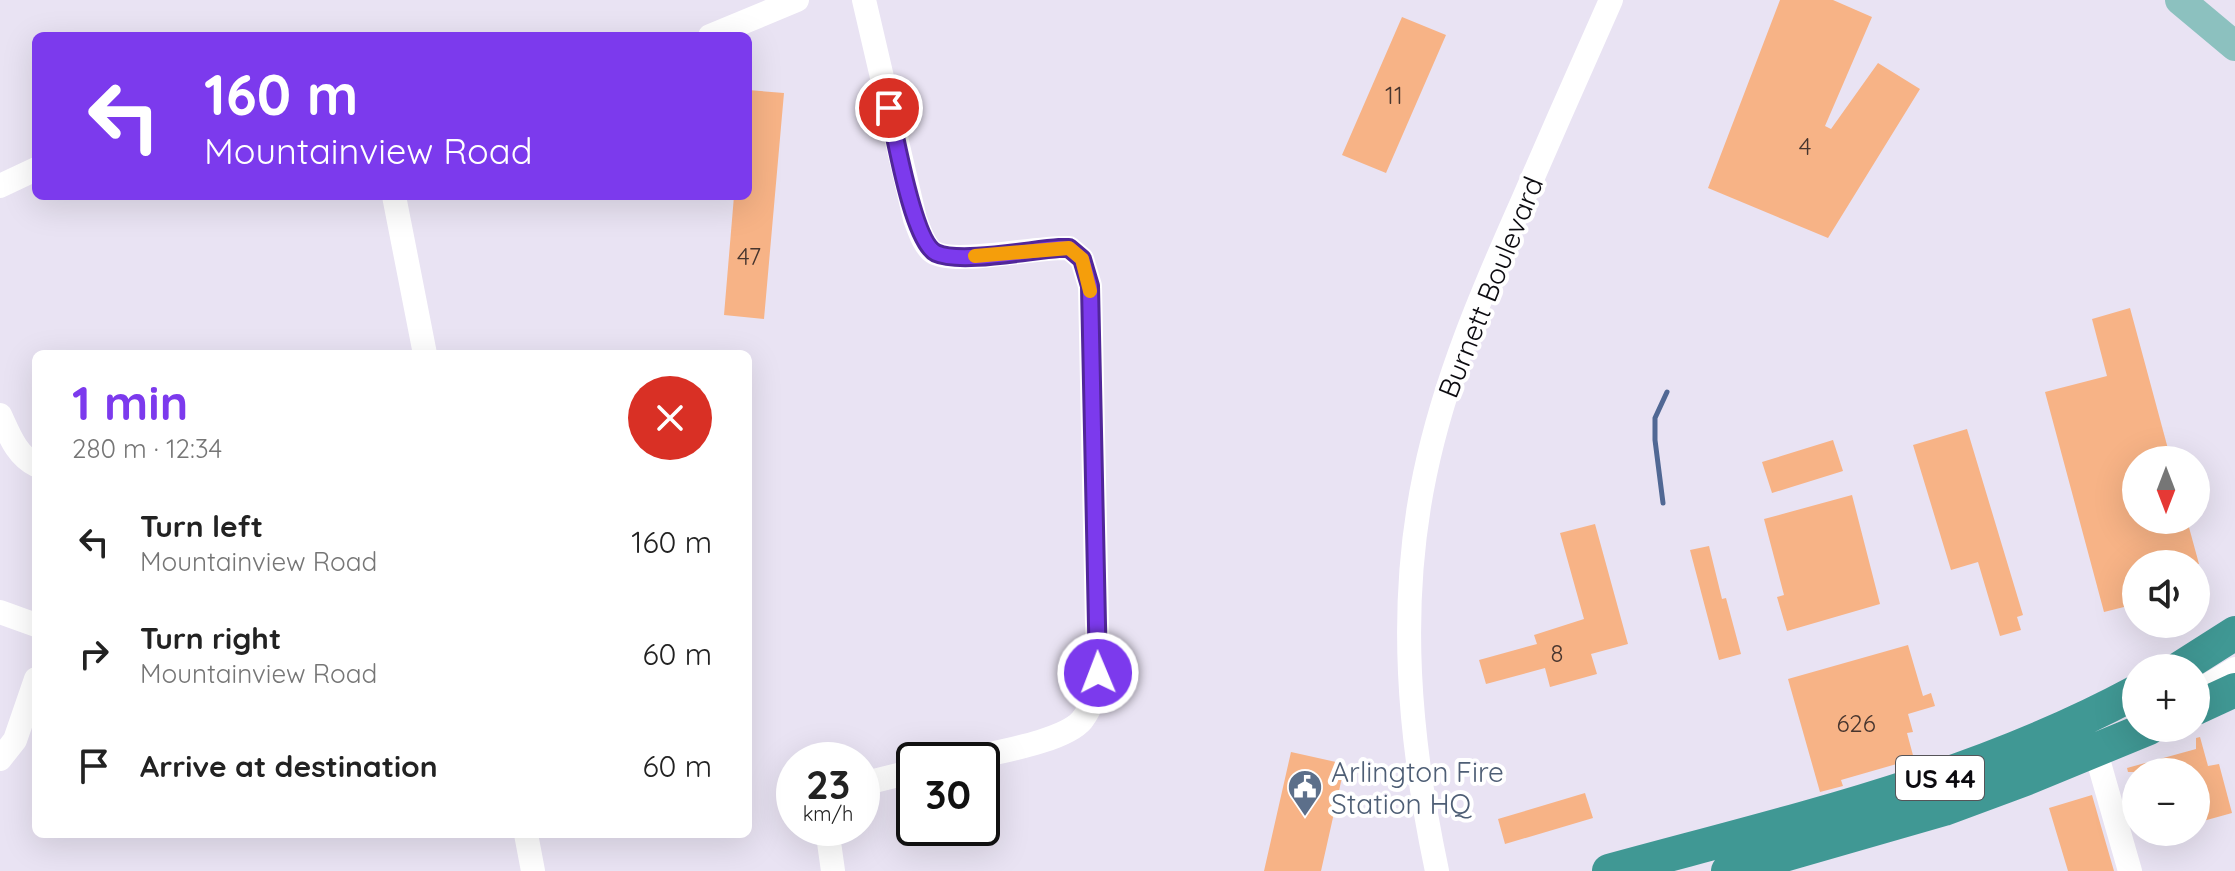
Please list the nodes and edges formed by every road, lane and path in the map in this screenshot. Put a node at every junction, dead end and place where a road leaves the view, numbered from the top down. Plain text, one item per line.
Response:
1 (797, 0) edge
2 (864, 0) edge
3 (1611, 0) edge
4 (2180, 0) edge
5 (720, 32) edge
6 (2235, 46) edge
7 (32, 171) edge
8 (0, 186) edge
9 (395, 200) edge
10 (424, 350) edge
11 (0, 415) edge
12 (32, 463) edge
13 (0, 612) edge
14 (32, 624) edge
15 (2232, 645) edge
16 (2210, 655) edge
17 (2210, 674) edge
18 (2235, 690) edge
19 (32, 691) edge
20 (2122, 699) edge
21 (2210, 702) edge
22 (2122, 734) edge
23 (2122, 738) edge
24 (2095, 749) junction
25 (1000, 750) edge
26 (0, 759) edge
27 (527, 838) edge
28 (830, 846) edge
29 (533, 871) edge
30 (833, 871) edge
31 (1437, 871) edge
32 (1609, 871) edge
33 (1728, 871) edge
34 (2130, 871) edge

1 - 5 street
2 - 25 street
3 - 31 street, Burnett Boulevard
4 - 6 main road
7 - 8 street
9 - 10 street
11 - 12 street
13 - 14 street
15 - 16 highway
15 - 17 street
18 - 21 highway
19 - 26 street
20 - 32 highway, US 44
22 - 24 street
23 - 24 highway, US 44
24 - 33 highway, US 44
24 - 34 street
27 - 29 street
28 - 30 street

